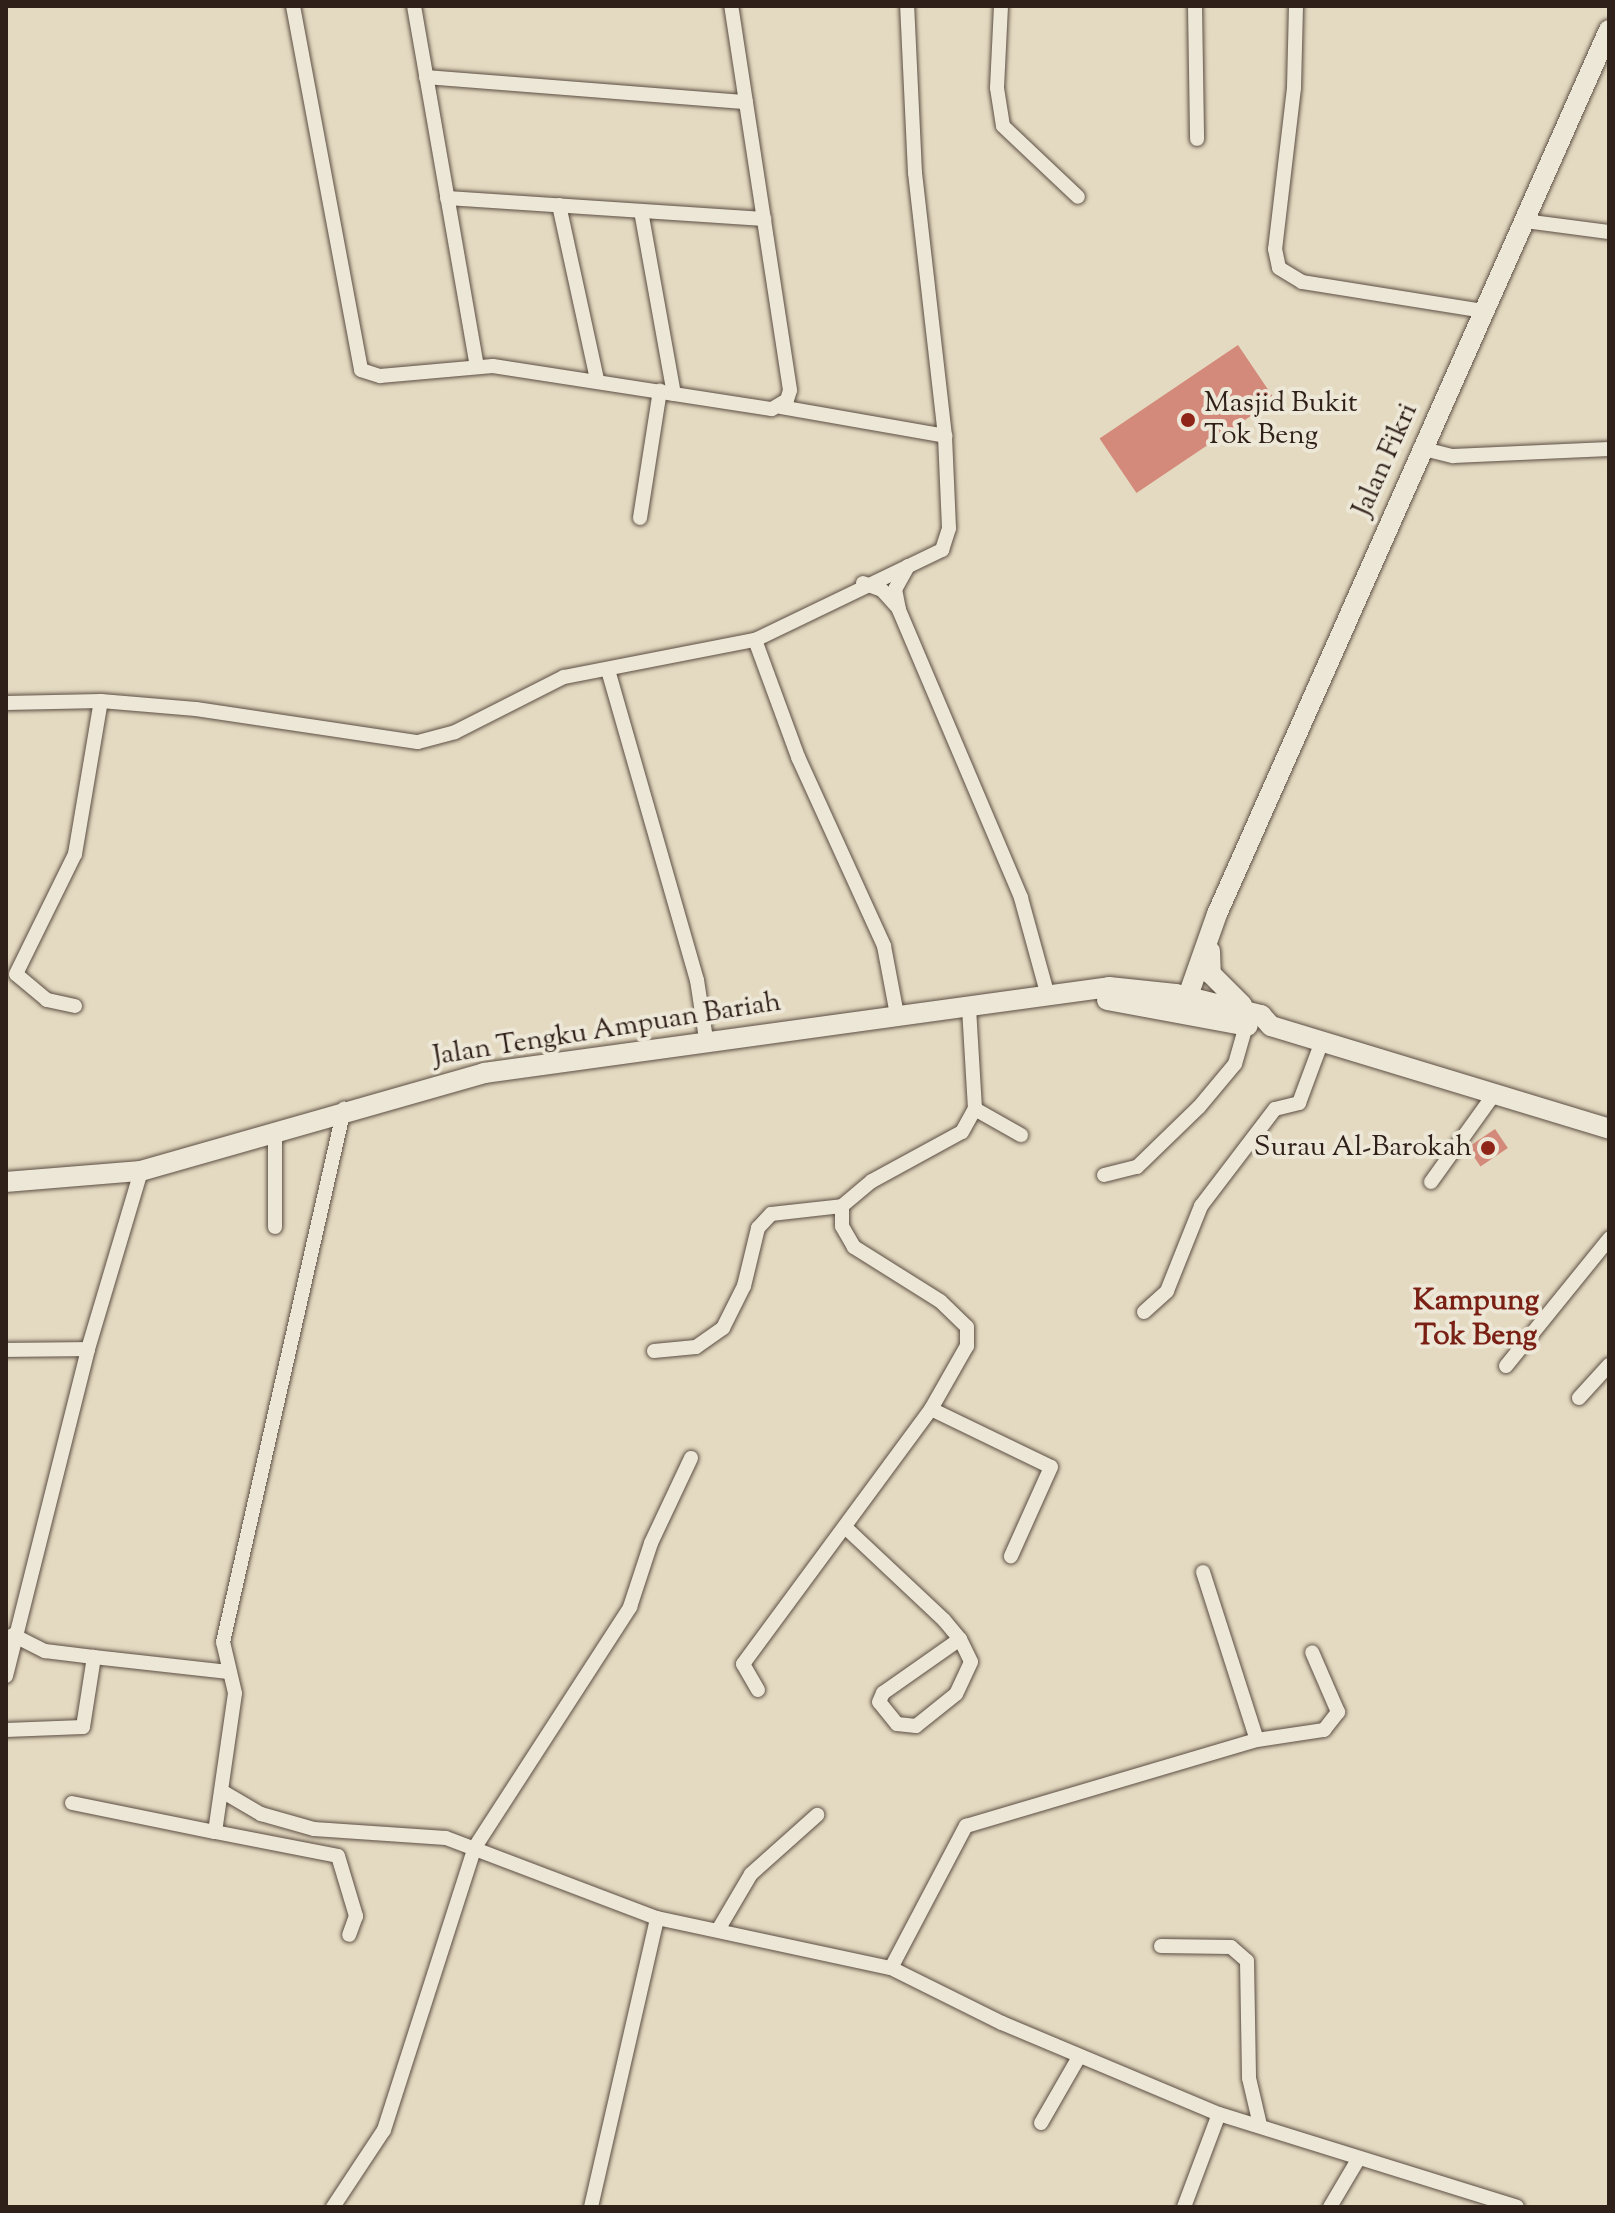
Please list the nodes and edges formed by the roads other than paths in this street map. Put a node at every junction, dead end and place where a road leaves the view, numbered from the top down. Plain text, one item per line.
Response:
1 (293, 6) edge
2 (414, 6) edge
3 (731, 6) edge
4 (907, 6) edge
5 (1001, 6) edge
6 (1195, 6) edge
7 (1289, 6) edge
8 (1296, 6) edge
9 (1609, 30) edge
10 (426, 77) junction
11 (746, 102) junction
12 (1197, 139) dead end
13 (1078, 197) dead end
14 (447, 198) junction
15 (559, 205) junction
16 (641, 211) junction
17 (764, 219) junction
18 (1525, 221) junction
19 (1609, 232) edge
20 (1484, 311) junction
21 (477, 366) junction
22 (597, 380) junction
23 (667, 392) junction
24 (781, 407) junction
25 (945, 436) junction
26 (1420, 448) junction
27 (1609, 449) edge
28 (640, 518) dead end
29 (913, 560) junction
30 (863, 583) junction
31 (899, 610) junction
32 (755, 640) junction
33 (608, 670) junction
34 (101, 701) junction
35 (6, 703) edge
36 (1217, 914) junction
37 (1209, 943) junction
38 (1048, 996) junction
39 (1179, 1002) junction
40 (75, 1006) dead end
41 (969, 1007) junction
42 (897, 1015) junction
43 (1259, 1022) junction
44 (706, 1039) junction
45 (1322, 1041) junction
46 (1495, 1093) junction
47 (344, 1109) junction
48 (975, 1109) junction
49 (1609, 1129) edge
50 (275, 1133) junction
51 (1021, 1135) dead end
52 (141, 1171) junction
53 (1104, 1175) dead end
54 (6, 1182) edge
55 (1431, 1182) dead end
56 (842, 1206) junction
57 (275, 1227) dead end
58 (1609, 1239) edge
59 (1144, 1312) dead end
60 (88, 1349) junction
61 (6, 1350) edge
62 (654, 1351) dead end
63 (1609, 1365) edge
64 (1506, 1366) dead end
65 (1579, 1398) dead end
66 (931, 1409) junction
67 (691, 1458) dead end
68 (845, 1527) junction
69 (1011, 1556) dead end
70 (1203, 1572) dead end
71 (13, 1635) junction
72 (960, 1639) junction
73 (1312, 1652) dead end
74 (94, 1657) junction
75 (228, 1672) junction
76 (6, 1676) edge
77 (758, 1690) dead end
78 (6, 1730) edge
79 (1257, 1740) junction
80 (225, 1793) junction
81 (72, 1803) dead end
82 (817, 1815) dead end
83 (215, 1832) junction
84 (475, 1847) junction
85 (657, 1918) junction
86 (718, 1930) junction
87 (349, 1935) dead end
88 (1161, 1946) dead end
89 (891, 1968) junction
90 (1079, 2057) junction
91 (1219, 2114) junction
92 (1041, 2123) dead end
93 (1260, 2125) junction
94 (1359, 2158) junction
95 (333, 2207) edge
96 (591, 2207) edge
97 (1184, 2207) edge
98 (1330, 2207) edge
99 (1517, 2207) edge

1 - 21 street
2 - 10 street
3 - 11 street
4 - 25 street
5 - 13 street
6 - 12 street
7 - 8 street
8 - 20 street
9 - 18 main road, Jalan Fikri
10 - 11 street
10 - 14 street
11 - 17 street
14 - 15 street
14 - 21 street
15 - 16 street
15 - 22 street
16 - 17 street
16 - 23 street
17 - 24 street
18 - 19 street
18 - 20 main road, Jalan Fikri
20 - 26 main road, Jalan Fikri
21 - 22 street
22 - 23 street
23 - 24 street
23 - 28 street
24 - 25 street
25 - 29 street
26 - 27 street
26 - 36 main road, Jalan Fikri
29 - 30 street
29 - 31 street
30 - 31 street
30 - 32 street
31 - 38 street
32 - 33 street
32 - 42 street
33 - 34 street
33 - 44 street
34 - 35 street
34 - 40 street
36 - 37 main road, Jalan Fikri
36 - 39 main road, Jalan Fikri
37 - 39 main road, Jalan Fikri
37 - 43 main road
38 - 39 main road, Jalan Tengku Ampuan Bariah
38 - 41 main road, Jalan Tengku Ampuan Bariah
39 - 43 main road, Jalan Tengku Ampuan Bariah
41 - 42 main road, Jalan Tengku Ampuan Bariah
41 - 48 street
42 - 44 main road, Jalan Tengku Ampuan Bariah
43 - 45 main road, Jalan Tengku Ampuan Bariah
43 - 53 street
44 - 47 main road, Jalan Tengku Ampuan Bariah
45 - 46 main road, Jalan Tengku Ampuan Bariah
45 - 59 street
46 - 49 main road, Jalan Tengku Ampuan Bariah
46 - 55 street
47 - 50 main road, Jalan Tengku Ampuan Bariah
47 - 75 street
48 - 51 street
48 - 56 street
50 - 52 main road, Jalan Tengku Ampuan Bariah
50 - 57 street
52 - 54 main road, Jalan Tengku Ampuan Bariah
52 - 60 street
56 - 62 street
56 - 66 street
58 - 64 street
60 - 61 street
60 - 71 street
63 - 65 street
66 - 68 street
66 - 69 street
67 - 84 street
68 - 72 street
68 - 77 street
70 - 79 street
71 - 74 street
71 - 76 street
72 - 72 street
73 - 79 street
74 - 75 street
74 - 78 street
75 - 80 street
79 - 89 street
80 - 83 street
80 - 84 street
81 - 83 street
82 - 86 street
83 - 87 street
84 - 85 street
84 - 95 street
85 - 86 street
85 - 96 street
86 - 89 street
88 - 93 street
89 - 90 street
90 - 91 street
90 - 92 street
91 - 93 street
91 - 97 street
93 - 94 street
94 - 98 street
94 - 99 street

